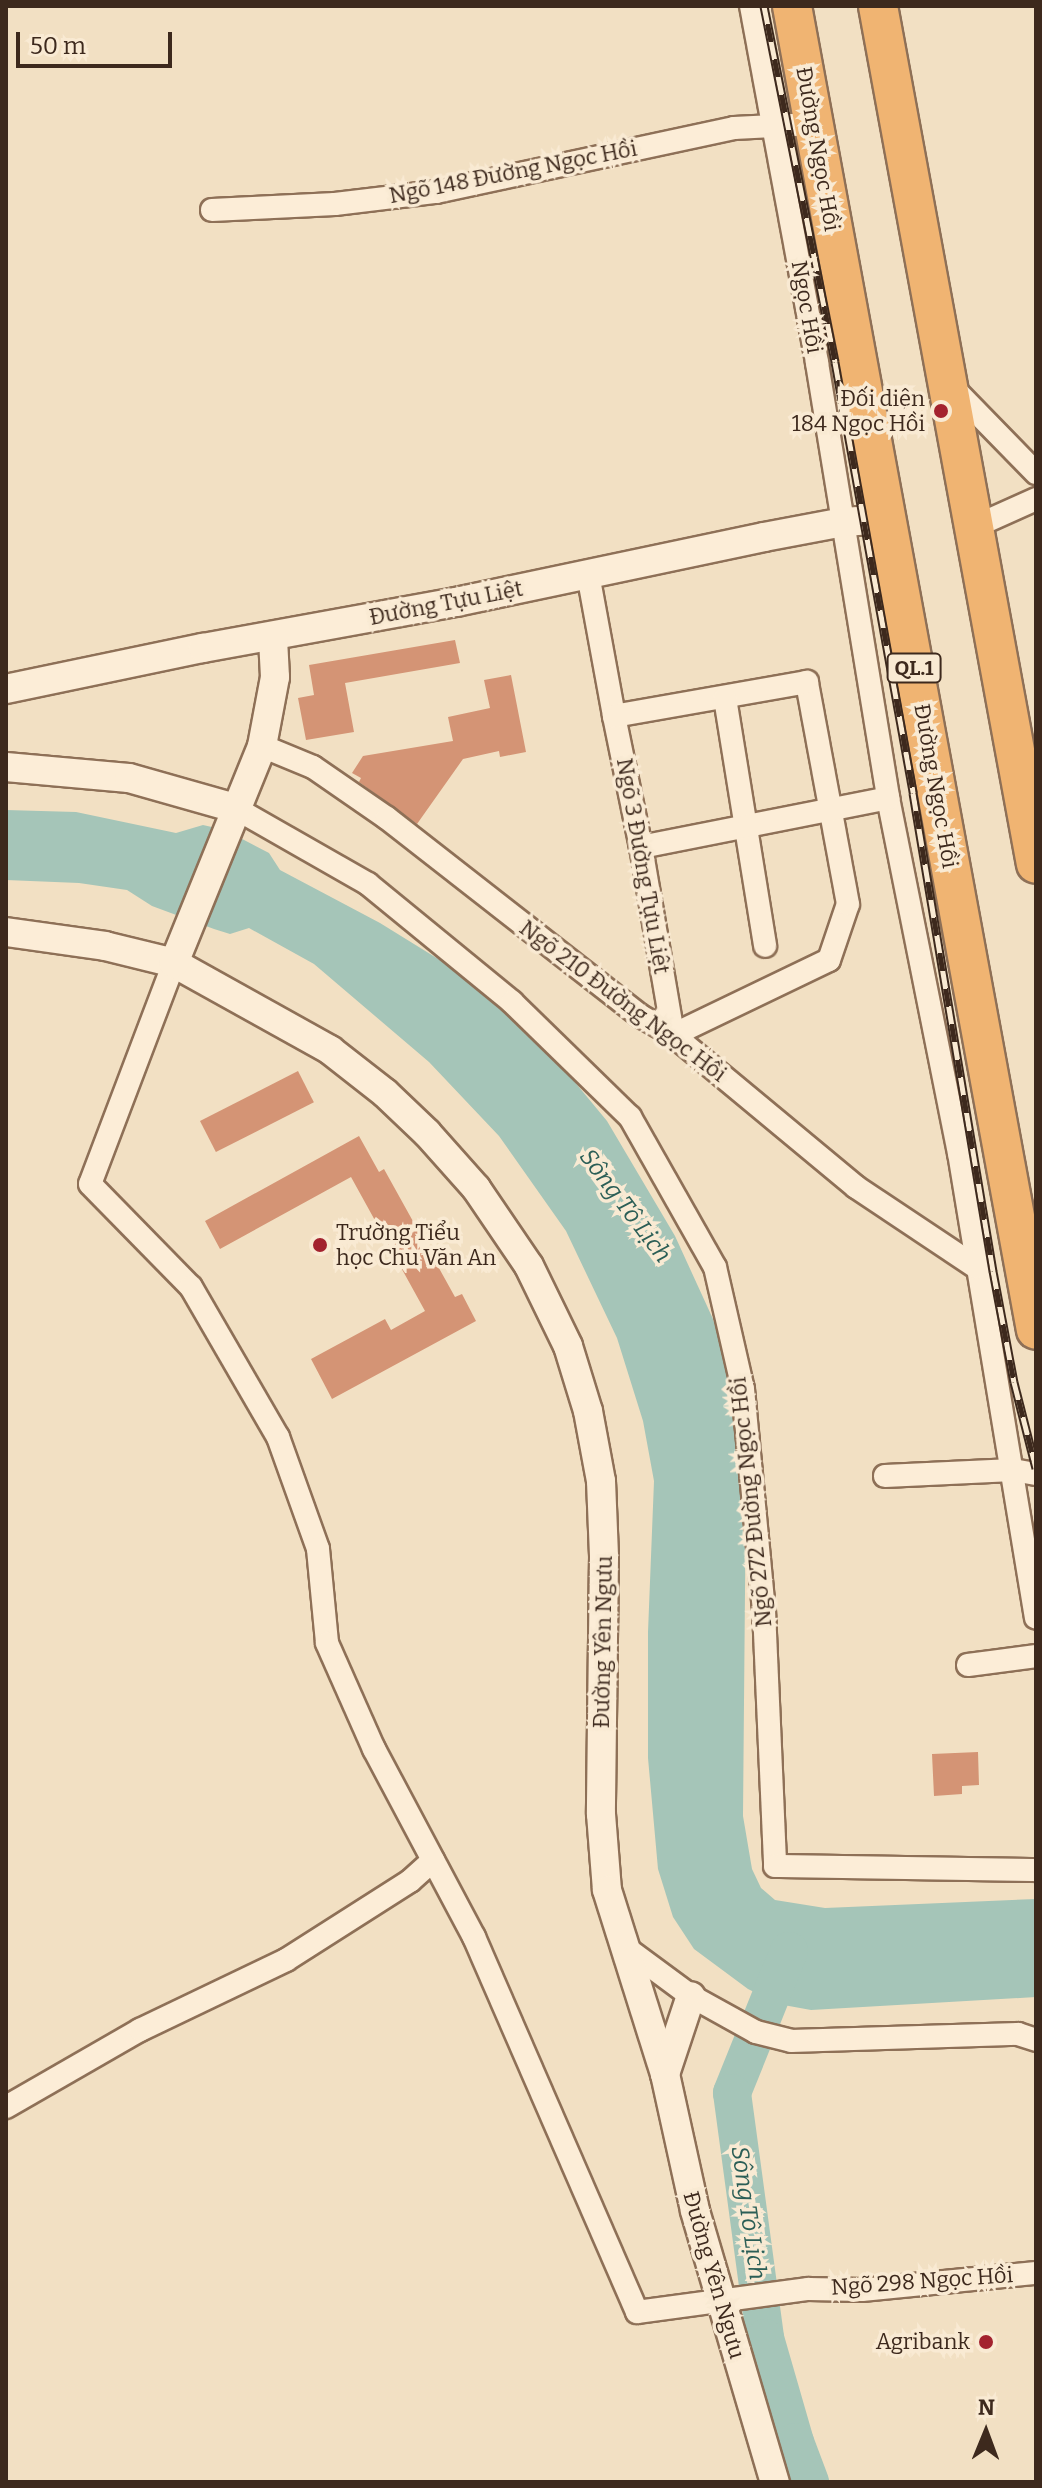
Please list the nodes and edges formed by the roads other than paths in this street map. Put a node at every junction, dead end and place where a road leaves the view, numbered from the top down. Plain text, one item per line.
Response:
1 (751, 6) edge
2 (792, 6) edge
3 (878, 6) edge
4 (813, 124) junction
5 (773, 125) junction
6 (212, 210) dead end
7 (943, 361) junction
8 (1036, 473) edge
9 (1036, 499) edge
10 (886, 519) junction
11 (844, 522) junction
12 (976, 526) junction
13 (588, 574) junction
14 (273, 638) junction
15 (6, 689) edge
16 (725, 698) junction
17 (614, 716) junction
18 (262, 746) junction
19 (1026, 751) edge
20 (6, 767) edge
21 (888, 798) junction
22 (829, 809) junction
23 (231, 817) junction
24 (745, 826) junction
25 (641, 847) junction
26 (1036, 864) edge
27 (6, 932) edge
28 (765, 946) dead end
29 (179, 953) junction
30 (673, 1035) junction
31 (976, 1267) junction
32 (1036, 1330) edge
33 (1013, 1470) junction
34 (1036, 1474) edge
35 (885, 1476) dead end
36 (1036, 1618) edge
37 (1036, 1656) edge
38 (968, 1665) dead end
39 (433, 1860) junction
40 (1036, 1870) edge
41 (622, 1945) junction
42 (691, 1996) junction
43 (1036, 2040) edge
44 (665, 2074) junction
45 (6, 2107) edge
46 (1036, 2273) edge
47 (731, 2297) junction
48 (775, 2482) edge

1 - 5 street, Ngọc Hồi
2 - 4 highway, Đường Ngọc Hồi / QL.1
3 - 7 highway
4 - 5 street, Ngõ 148 Đường Ngọc Hồi
4 - 10 highway, Đường Ngọc Hồi / QL.1
5 - 6 street, Ngõ 148 Đường Ngọc Hồi
5 - 11 street, Ngọc Hồi
7 - 8 street
7 - 12 highway
9 - 12 street
10 - 11 street, Đường Tựu Liệt
10 - 32 highway, Đường Ngọc Hồi / QL.1
11 - 13 street, Đường Tựu Liệt
11 - 21 street, Ngọc Hồi
12 - 19 highway
13 - 14 street, Đường Tựu Liệt
13 - 17 street, Ngõ 3 Đường Tựu Liệt
14 - 15 street, Đường Tựu Liệt
14 - 18 street
16 - 17 street
16 - 22 street
16 - 24 street
17 - 25 street, Ngõ 3 Đường Tựu Liệt
18 - 23 street
18 - 30 street, Ngõ 210 Đường Ngọc Hồi
19 - 26 highway
20 - 23 street
21 - 22 street
21 - 31 street, Ngọc Hồi
22 - 24 street
22 - 30 street
23 - 29 street
23 - 40 street, Ngõ 272 Đường Ngọc Hồi
24 - 25 street
24 - 28 street
25 - 30 street, Ngõ 3 Đường Tựu Liệt
27 - 29 street, Đường Yên Ngưu
29 - 39 street
29 - 41 street, Đường Yên Ngưu
30 - 31 street, Ngõ 210 Đường Ngọc Hồi
31 - 33 street, Ngọc Hồi
33 - 34 street
33 - 35 street
33 - 36 street, Ngọc Hồi
37 - 38 street
39 - 45 street
39 - 47 street, Ngõ 298 Ngọc Hồi
41 - 42 street
41 - 44 street, Đường Yên Ngưu
42 - 43 street
42 - 44 street
44 - 47 street, Đường Yên Ngưu
46 - 47 street, Ngõ 298 Ngọc Hồi
47 - 48 street, Đường Yên Ngưu

